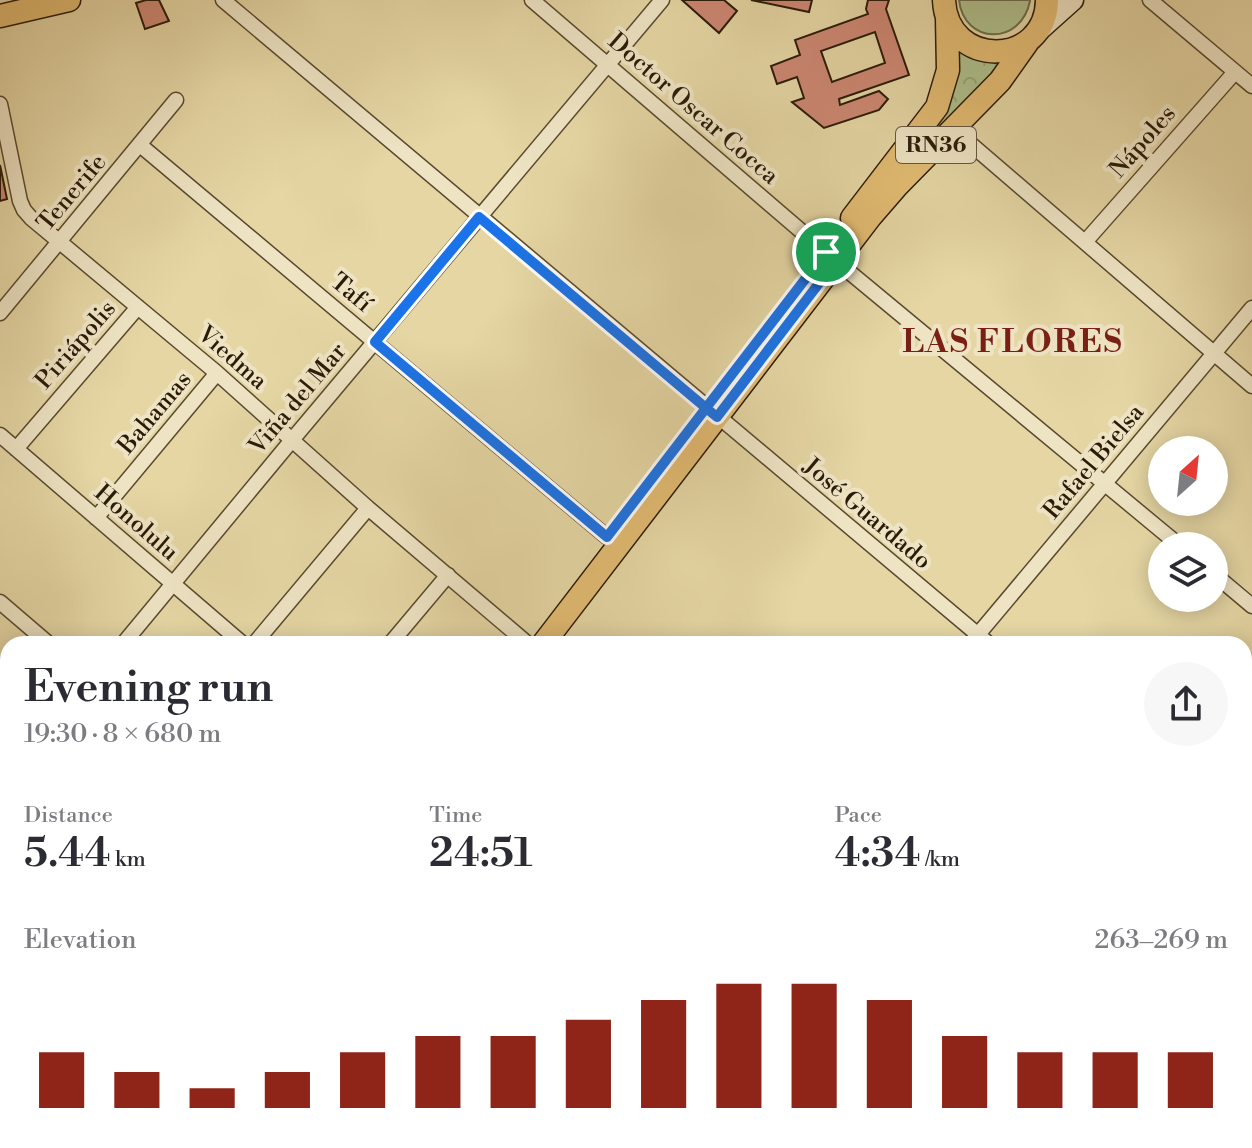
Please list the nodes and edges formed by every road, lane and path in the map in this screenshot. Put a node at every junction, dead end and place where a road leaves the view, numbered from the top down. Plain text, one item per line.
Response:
1 (69, 0) edge
2 (223, 0) edge
3 (532, 0) edge
4 (662, 0) edge
5 (1047, 0) edge
6 (1073, 0) edge
7 (1150, 0) edge
8 (943, 7) edge
9 (0, 16) edge
10 (1031, 38) junction
11 (609, 66) junction
12 (1235, 72) junction
13 (1252, 86) edge
14 (176, 100) dead end
15 (0, 104) edge
16 (952, 128) junction
17 (140, 145) junction
18 (479, 217) junction
19 (60, 242) junction
20 (1085, 242) junction
21 (831, 257) junction
22 (138, 307) junction
23 (1252, 308) edge
24 (0, 313) edge
25 (375, 342) junction
26 (1214, 353) junction
27 (217, 373) junction
28 (1252, 386) edge
29 (712, 413) junction
30 (0, 435) edge
31 (292, 440) junction
32 (16, 449) junction
33 (1105, 483) junction
34 (368, 508) junction
35 (96, 518) junction
36 (1163, 532) edge
37 (607, 537) junction
38 (448, 575) junction
39 (174, 585) junction
40 (1228, 586) edge
41 (2, 606) edge
42 (1252, 606) edge
43 (39, 636) edge
44 (130, 636) edge
45 (234, 636) edge
46 (261, 636) edge
47 (397, 636) edge
48 (521, 636) edge
49 (537, 636) edge
50 (537, 636) edge
51 (973, 636) edge
52 (983, 636) edge

1 - 9 main road
2 - 18 street, José Guardado
3 - 11 street, Doctor Oscar Cocca
4 - 11 street, Viña del Mar
5 - 10 main road, RN36
6 - 10 main road, RN36
7 - 12 street
8 - 10 main road, RN36
8 - 21 main road, RN36
10 - 16 main road, RN36
11 - 18 street, Viña del Mar
11 - 21 street, Doctor Oscar Cocca
12 - 13 street
12 - 20 street, Nápoles
14 - 17 street, Tenerife
15 - 19 street, Viedma
16 - 20 street
16 - 21 main road, RN36
17 - 19 street, Tenerife
17 - 25 street, Tafí
18 - 25 street, Viña del Mar
18 - 29 street, José Guardado
19 - 22 street, Viedma
19 - 24 street, Tenerife
20 - 26 street
21 - 29 main road, RN36
21 - 33 street, Doctor Oscar Cocca
22 - 27 street, Viedma
22 - 32 street, Piriápolis
23 - 26 street, Rafael Bielsa
25 - 31 street, Viña del Mar
25 - 37 street, Tafí
26 - 28 street
26 - 33 street, Rafael Bielsa
27 - 31 street, Viedma
27 - 35 street, Bahamas
29 - 37 main road, RN36
29 - 49 main road, RN36
29 - 51 street, José Guardado
30 - 32 street, Honolulu
31 - 34 street, Viedma
31 - 39 street, Viña del Mar
32 - 35 street, Honolulu
33 - 36 street, Doctor Oscar Cocca
33 - 52 street, Rafael Bielsa
34 - 38 street, Viedma
34 - 46 street
35 - 39 street, Honolulu
37 - 50 main road, RN36
38 - 47 street
38 - 48 street, Viedma
39 - 44 street, Viña del Mar
39 - 45 street, Honolulu
40 - 42 street
41 - 43 street

